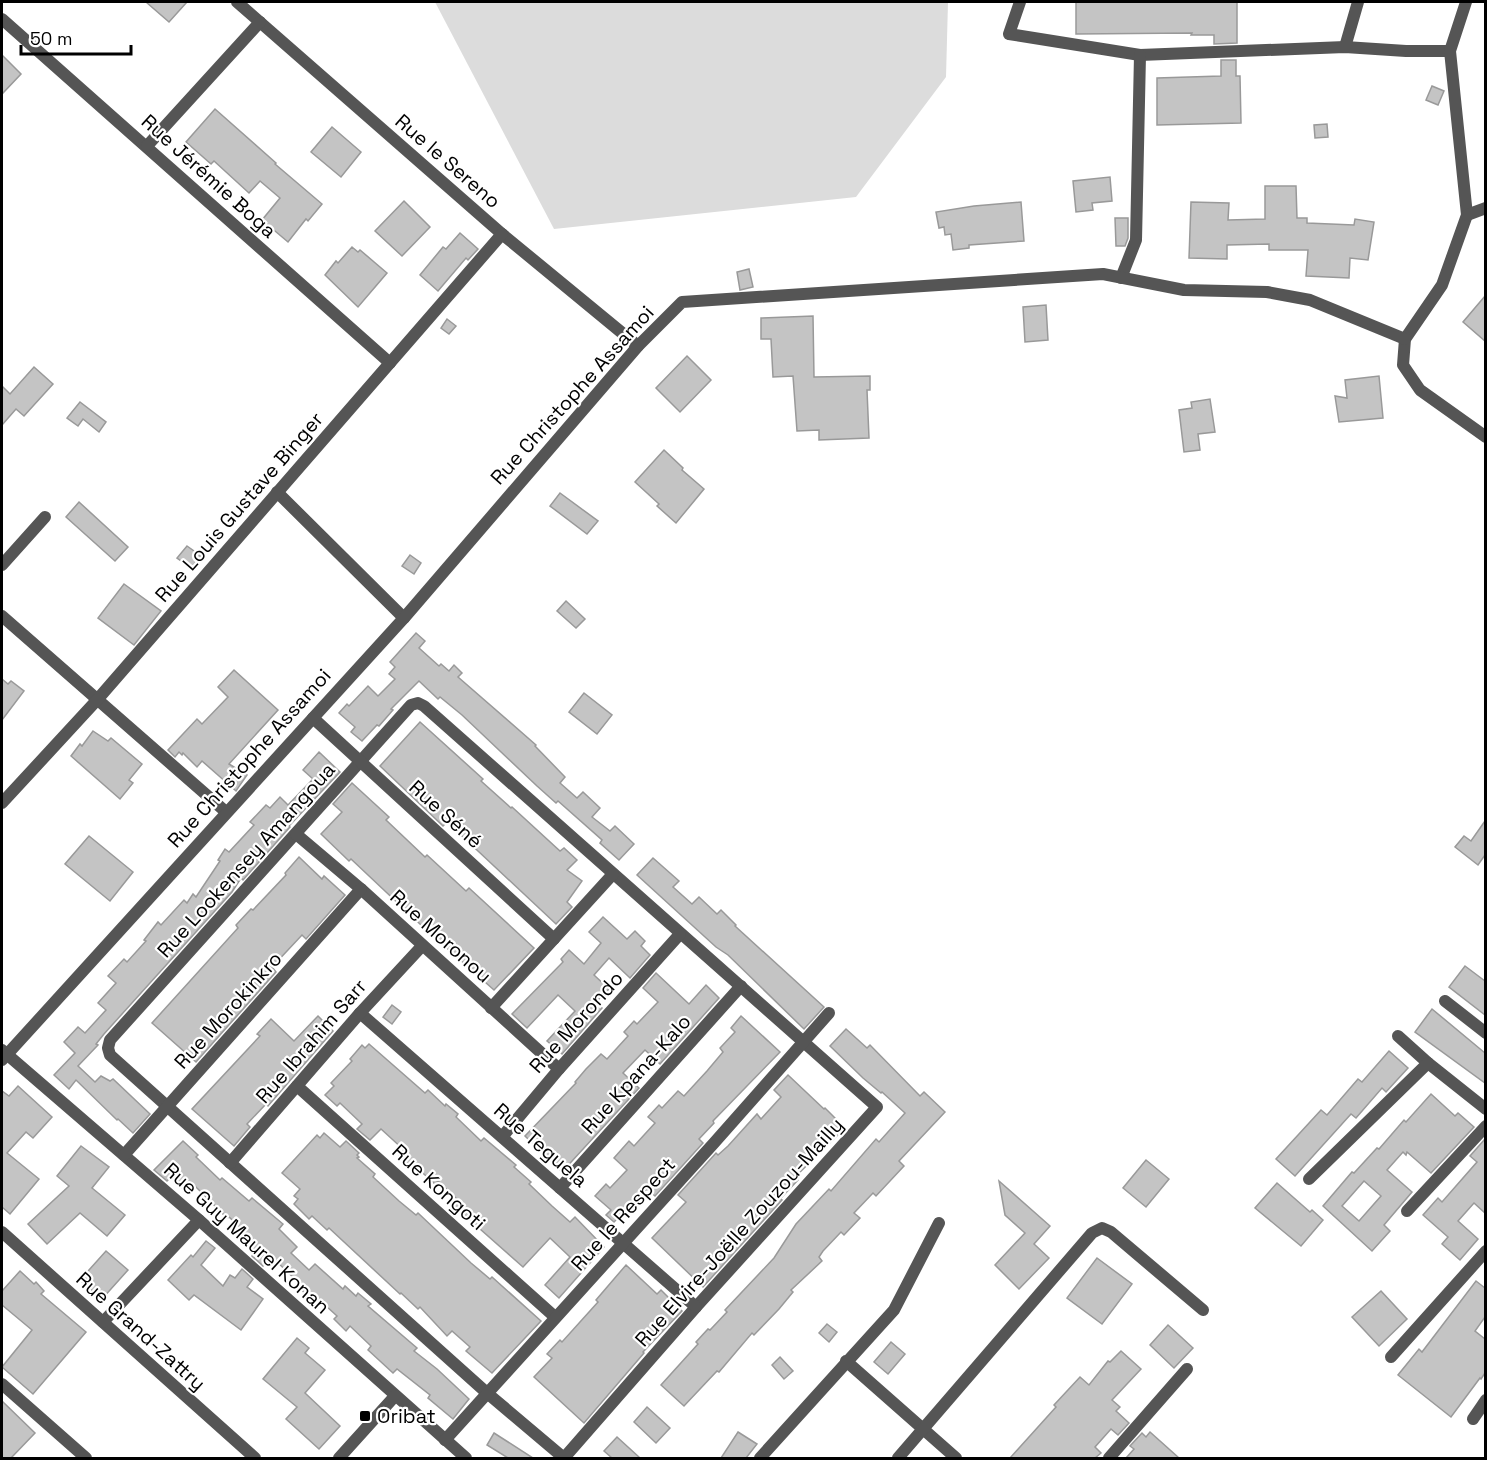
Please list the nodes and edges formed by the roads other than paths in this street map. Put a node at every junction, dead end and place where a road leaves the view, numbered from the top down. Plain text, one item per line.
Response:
1 (237, 2) edge
2 (1020, 2) edge
3 (1358, 2) edge
4 (1466, 2) edge
5 (2, 19) edge
6 (260, 22) junction
7 (1345, 47) junction
8 (1450, 51) junction
9 (1140, 56) junction
10 (147, 146) junction
11 (1485, 208) edge
12 (1467, 215) junction
13 (502, 234) junction
14 (1121, 278) junction
15 (1404, 339) junction
16 (638, 346) junction
17 (390, 363) junction
18 (1485, 437) edge
19 (277, 492) junction
20 (45, 517) dead end
21 (2, 565) edge
22 (2, 616) edge
23 (404, 618) junction
24 (97, 700) junction
25 (313, 718) junction
26 (359, 762) junction
27 (2, 803) edge
28 (226, 812) junction
29 (296, 834) junction
30 (613, 874) junction
31 (361, 889) junction
32 (680, 934) junction
33 (554, 939) junction
34 (422, 946) junction
35 (741, 986) junction
36 (1445, 1001) dead end
37 (491, 1008) junction
38 (360, 1013) junction
39 (829, 1013) dead end
40 (1485, 1033) edge
41 (1398, 1036) dead end
42 (802, 1041) junction
43 (3, 1054) edge
44 (1428, 1063) junction
45 (559, 1069) junction
46 (297, 1086) junction
47 (168, 1107) junction
48 (1485, 1109) edge
49 (1485, 1126) edge
50 (502, 1137) junction
51 (124, 1155) junction
52 (230, 1163) junction
53 (1310, 1179) dead end
54 (561, 1188) junction
55 (1407, 1210) dead end
56 (199, 1220) junction
57 (939, 1223) dead end
58 (4, 1239) edge
59 (623, 1243) junction
60 (1485, 1251) edge
61 (696, 1307) junction
62 (1203, 1310) dead end
63 (555, 1317) junction
64 (103, 1322) junction
65 (1391, 1357) dead end
66 (846, 1361) junction
67 (1187, 1368) dead end
68 (2, 1384) edge
69 (487, 1393) junction
70 (395, 1396) junction
71 (1485, 1400) edge
72 (1473, 1419) dead end
73 (923, 1430) junction
74 (445, 1440) junction
75 (86, 1458) edge
76 (255, 1458) edge
77 (339, 1458) edge
78 (466, 1458) edge
79 (564, 1458) edge
80 (760, 1458) edge
81 (898, 1458) edge
82 (956, 1458) edge
83 (1109, 1458) edge

1 - 6 street, Rue le Sereno
2 - 9 street
3 - 7 street
4 - 8 street
5 - 10 street, Rue Jérémie Boga
6 - 10 street
6 - 13 street, Rue le Sereno
7 - 8 street
7 - 9 street
8 - 12 street
9 - 14 street
10 - 17 street, Rue Jérémie Boga
11 - 12 street
12 - 15 street
13 - 16 street, Rue le Sereno
13 - 17 street, Rue Louis Gustave Binger
14 - 15 street, Rue Christophe Assamoi
14 - 16 street, Rue Christophe Assamoi
15 - 18 street
16 - 23 street, Rue Christophe Assamoi
17 - 19 street, Rue Louis Gustave Binger
19 - 23 street
19 - 24 street, Rue Louis Gustave Binger
20 - 21 street
22 - 24 street
23 - 25 street, Rue Christophe Assamoi
24 - 27 street, Rue Louis Gustave Binger
24 - 28 street
25 - 26 street, Rue Séné
25 - 28 street, Rue Christophe Assamoi
26 - 29 street, Rue Lookensey Amangoua
26 - 30 street, Rue Lookensey Amangoua
26 - 33 street, Rue Séné
28 - 43 street, Rue Christophe Assamoi
29 - 31 street, Rue Moronou
29 - 47 street, Rue Lookensey Amangoua
30 - 32 street, Rue Lookensey Amangoua
30 - 33 street
31 - 34 street, Rue Moronou
31 - 47 street, Rue Morokinkro
32 - 35 street, Rue Lookensey Amangoua
32 - 45 street, Rue Morondo
33 - 37 street
34 - 37 street, Rue Moronou
34 - 38 street, Rue Ibrahim Sarr
35 - 42 street, Rue Lookensey Amangoua
35 - 54 street, Rue Kpana-Kalo
36 - 40 street
37 - 45 street, Rue Moronou
38 - 46 street, Rue Ibrahim Sarr
38 - 50 street, Rue Teguela
39 - 42 street, Rue le Respect
41 - 44 street
42 - 59 street, Rue le Respect
42 - 61 street, Rue Elvire-Joëlle Zouzou-Mailly
43 - 51 street, Rue Guy Maurel Konan
44 - 48 street
44 - 53 street
45 - 50 street, Rue Morondo
46 - 52 street, Rue Ibrahim Sarr
46 - 63 street, Rue Kongoti
47 - 51 street, Rue Morokinkro
47 - 52 street, Rue Lookensey Amangoua
49 - 55 street
50 - 54 street, Rue Teguela
51 - 56 street, Rue Guy Maurel Konan
52 - 69 street, Rue Lookensey Amangoua
54 - 59 street, Rue Teguela
56 - 64 street
56 - 70 street, Rue Guy Maurel Konan
57 - 66 street
58 - 64 street, Rue Grand-Zattry
59 - 61 street, Rue Teguela
59 - 63 street, Rue le Respect
60 - 65 street
61 - 79 street, Rue Elvire-Joëlle Zouzou-Mailly
62 - 73 street
63 - 69 street, Rue le Respect
64 - 76 street, Rue Grand-Zattry
66 - 73 street
66 - 80 street
67 - 83 street
68 - 75 street
69 - 74 street, Rue le Respect
69 - 79 street, Rue Elvire-Joëlle Zouzou-Mailly
70 - 74 street, Rue Guy Maurel Konan
70 - 77 street
71 - 72 street
73 - 81 street
73 - 82 street
74 - 78 street, Rue Guy Maurel Konan

